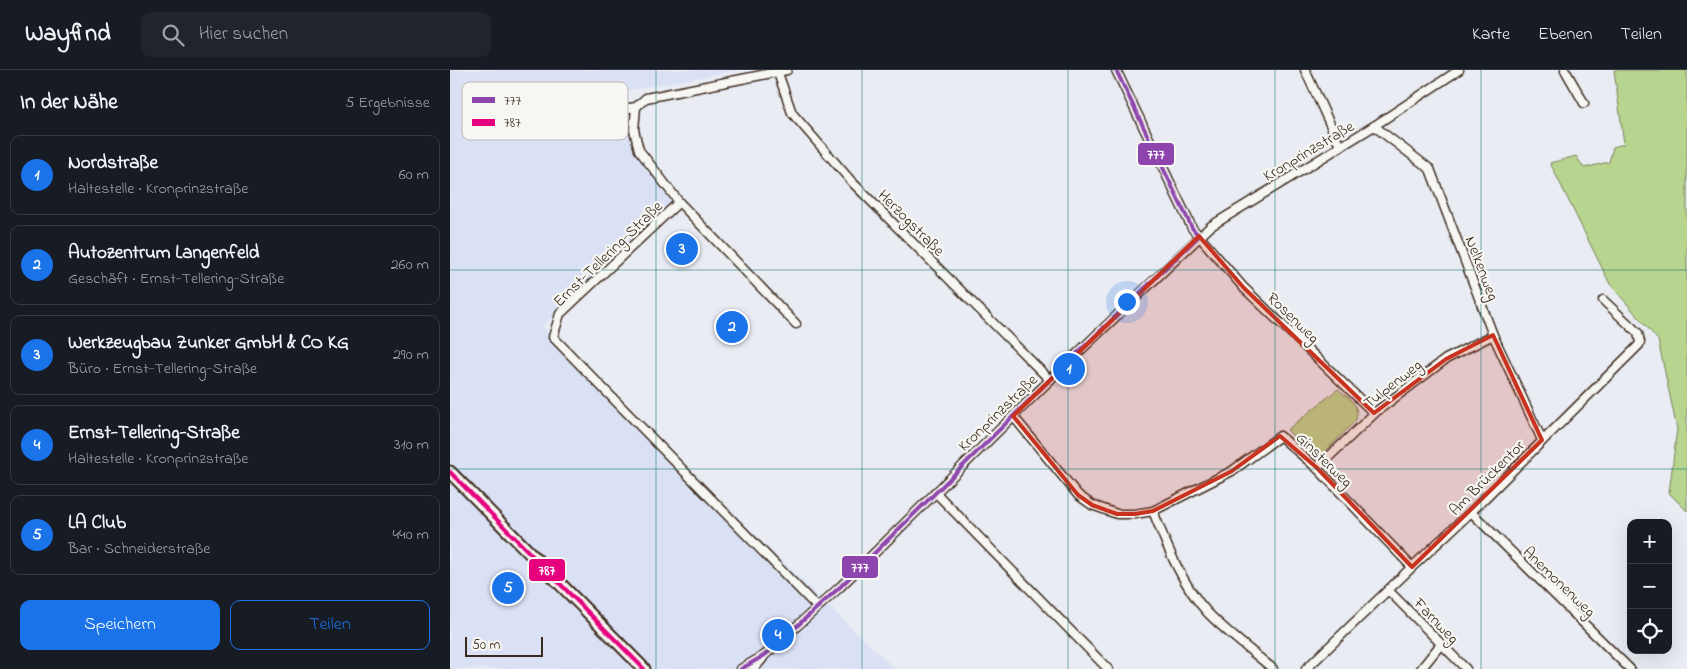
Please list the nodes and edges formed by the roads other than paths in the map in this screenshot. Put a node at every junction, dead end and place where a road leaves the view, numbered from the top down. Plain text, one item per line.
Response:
1 (787, 70) edge
2 (1116, 70) edge
3 (1305, 70) edge
4 (1459, 70) edge
5 (1565, 70) edge
6 (777, 71) edge
7 (1584, 103) dead end
8 (636, 107) junction
9 (628, 108) edge
10 (1374, 126) junction
11 (1340, 146) junction
12 (679, 202) junction
13 (1199, 236) junction
14 (1603, 300) dead end
15 (796, 324) dead end
16 (1493, 335) junction
17 (1050, 380) junction
18 (1374, 414) junction
19 (1013, 416) junction
20 (1542, 440) junction
21 (1317, 468) junction
22 (450, 472) edge
23 (935, 492) junction
24 (1153, 511) junction
25 (1471, 512) junction
26 (1412, 567) junction
27 (1389, 590) junction
28 (817, 607) junction
29 (1441, 644) junction
30 (765, 654) junction
31 (644, 669) edge
32 (741, 669) edge
33 (754, 669) edge
34 (1108, 669) edge
35 (1274, 669) edge
36 (1306, 669) edge
37 (1421, 669) edge
38 (1466, 669) edge
39 (1630, 669) edge

1 - 6 street
2 - 13 street, Rosenweg
3 - 11 street
4 - 10 street, Kronprinzstraße
5 - 7 street
6 - 8 street
6 - 17 street, Herzogstraße
8 - 9 street
8 - 12 street, Ernst-Tellering-Straße
10 - 11 street, Kronprinzstraße
10 - 16 street, Nelkenweg
11 - 13 street, Kronprinzstraße
12 - 15 street, Ernst-Tellering-Straße
12 - 28 street, Ernst-Tellering-Straße
13 - 17 street, Kronprinzstraße
13 - 18 street, Rosenweg
14 - 20 street, Am Brückentor
16 - 18 street, Tulpenweg
16 - 20 street, Nelkenweg
17 - 19 street, Kronprinzstraße
18 - 21 street, Tulpenweg
19 - 23 street, Kronprinzstraße
19 - 24 street
20 - 25 street, Am Brückentor
21 - 24 street, Ginsterweg
21 - 26 street, Ginsterweg
22 - 31 main road
23 - 28 street, Kronprinzstraße
23 - 34 street
24 - 35 street
25 - 26 street, Am Brückentor
25 - 39 street, Anemonenweg
26 - 27 street, Am Brückentor
27 - 29 street, Farnweg
27 - 36 street, Am Brückentor
28 - 30 street, Kronprinzstraße
29 - 37 street
29 - 38 street, Farnweg
30 - 32 street, Kronprinzstraße
30 - 33 street, Kronprinzstraße

